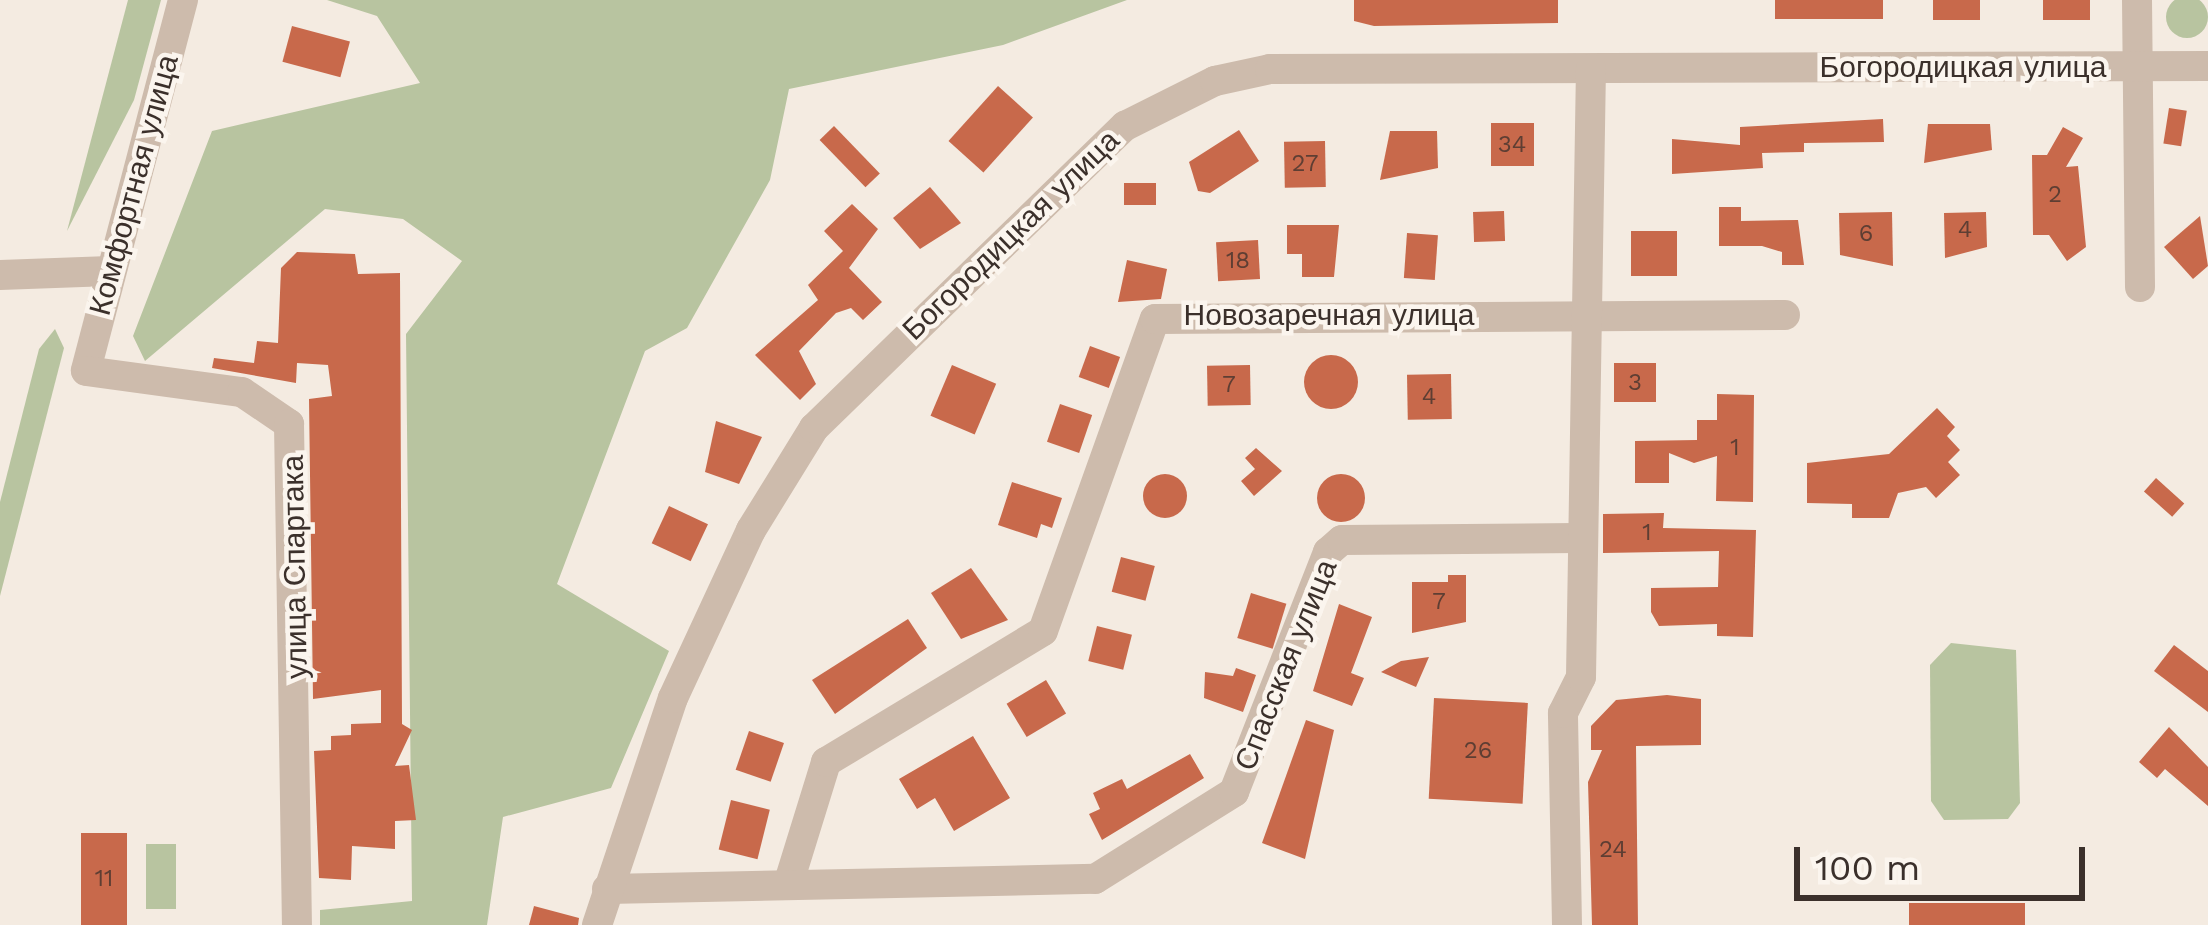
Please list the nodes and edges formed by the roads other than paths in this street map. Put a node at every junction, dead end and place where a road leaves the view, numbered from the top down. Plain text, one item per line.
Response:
1 (183, 0) edge
2 (2137, 0) edge
3 (2139, 66) junction
4 (2208, 66) edge
5 (1591, 68) junction
6 (110, 272) junction
7 (0, 274) edge
8 (2140, 287) dead end
9 (1589, 314) junction
10 (1785, 315) dead end
11 (86, 371) joint
12 (1577, 538) junction
13 (788, 885) junction
14 (607, 889) junction
15 (297, 925) edge
16 (597, 925) edge
17 (1567, 925) edge

1 - 6 street, Комфортная улица
2 - 3 street
3 - 4 street, Богородицкая улица
3 - 5 street, Богородицкая улица
3 - 8 street
5 - 9 street
5 - 14 street, Богородицкая улица
6 - 7 street
6 - 11 street, Комфортная улица
9 - 10 street, Новозаречная улица
9 - 12 street
9 - 13 street, Новозаречная улица
11 - 15 street, улица Спартака
12 - 13 street, Спасская улица
12 - 17 street
13 - 14 street
14 - 16 street, Богородицкая улица

